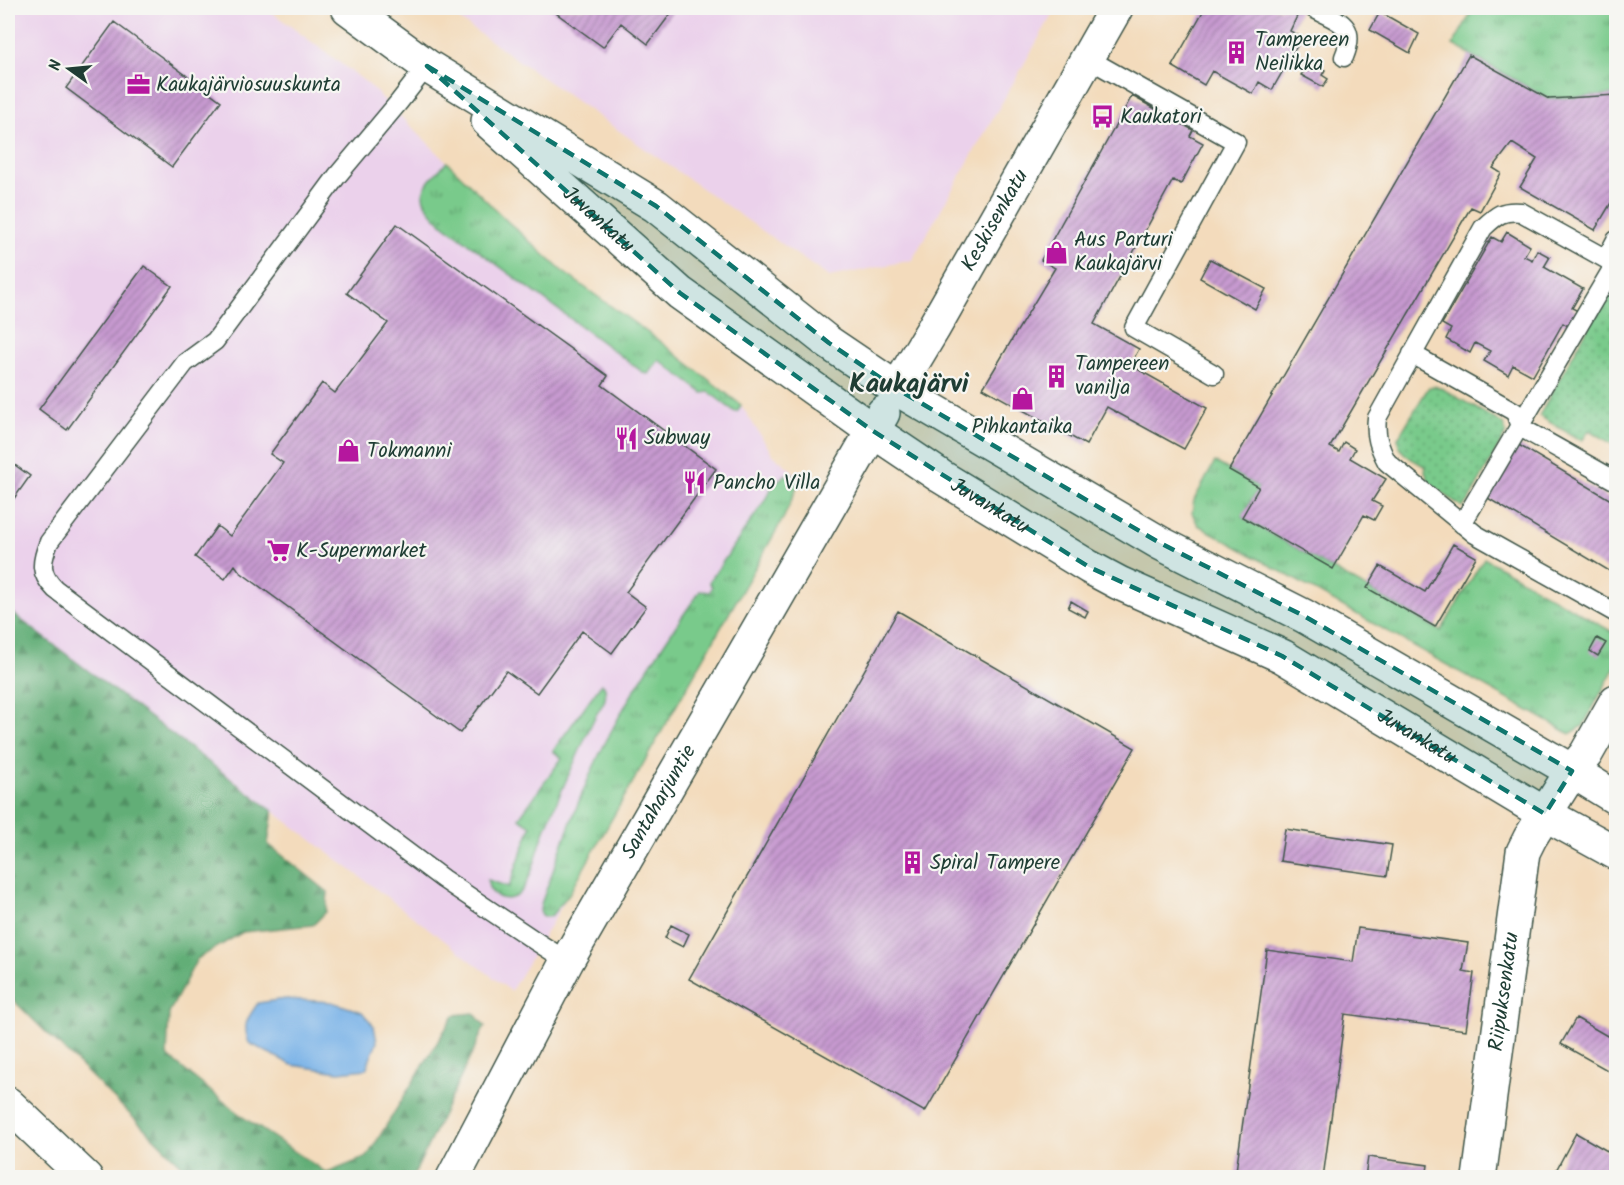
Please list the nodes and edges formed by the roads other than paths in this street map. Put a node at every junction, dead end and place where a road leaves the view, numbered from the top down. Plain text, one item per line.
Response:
1 (348, 8) edge
2 (1116, 8) edge
3 (1313, 8) edge
4 (1344, 57) dead end
5 (1087, 58) junction
6 (427, 66) junction
7 (1617, 240) edge
8 (1612, 263) edge
9 (1412, 354) junction
10 (1214, 374) dead end
11 (897, 389) junction
12 (1520, 427) junction
13 (873, 431) junction
14 (1617, 481) edge
15 (1462, 524) junction
16 (1617, 613) edge
17 (1617, 701) edge
18 (1572, 771) junction
19 (1617, 798) edge
20 (1545, 814) junction
21 (1617, 853) edge
22 (567, 961) junction
23 (8, 1104) edge
24 (86, 1178) edge
25 (453, 1178) edge
26 (1479, 1178) edge

1 - 6 main road, Juvankatu
2 - 5 main road, Keskisenkatu
3 - 4 lane
5 - 10 lane
5 - 11 main road, Keskisenkatu
6 - 11 main road, Juvankatu
6 - 13 main road, Juvankatu
6 - 22 lane
7 - 8 lane
8 - 9 lane
8 - 12 lane
9 - 12 lane
9 - 15 lane
11 - 13 main road, Keskisenkatu
11 - 18 main road, Juvankatu
12 - 14 lane
12 - 15 lane
13 - 20 main road, Juvankatu
13 - 22 main road, Santaharjuntie
15 - 16 lane
17 - 18 main road, Riipuksenkatu
18 - 19 main road, Juvankatu
18 - 20 main road, Riipuksenkatu
20 - 21 main road, Juvankatu
20 - 26 main road, Riipuksenkatu
22 - 25 main road, Santaharjuntie
23 - 24 main road

